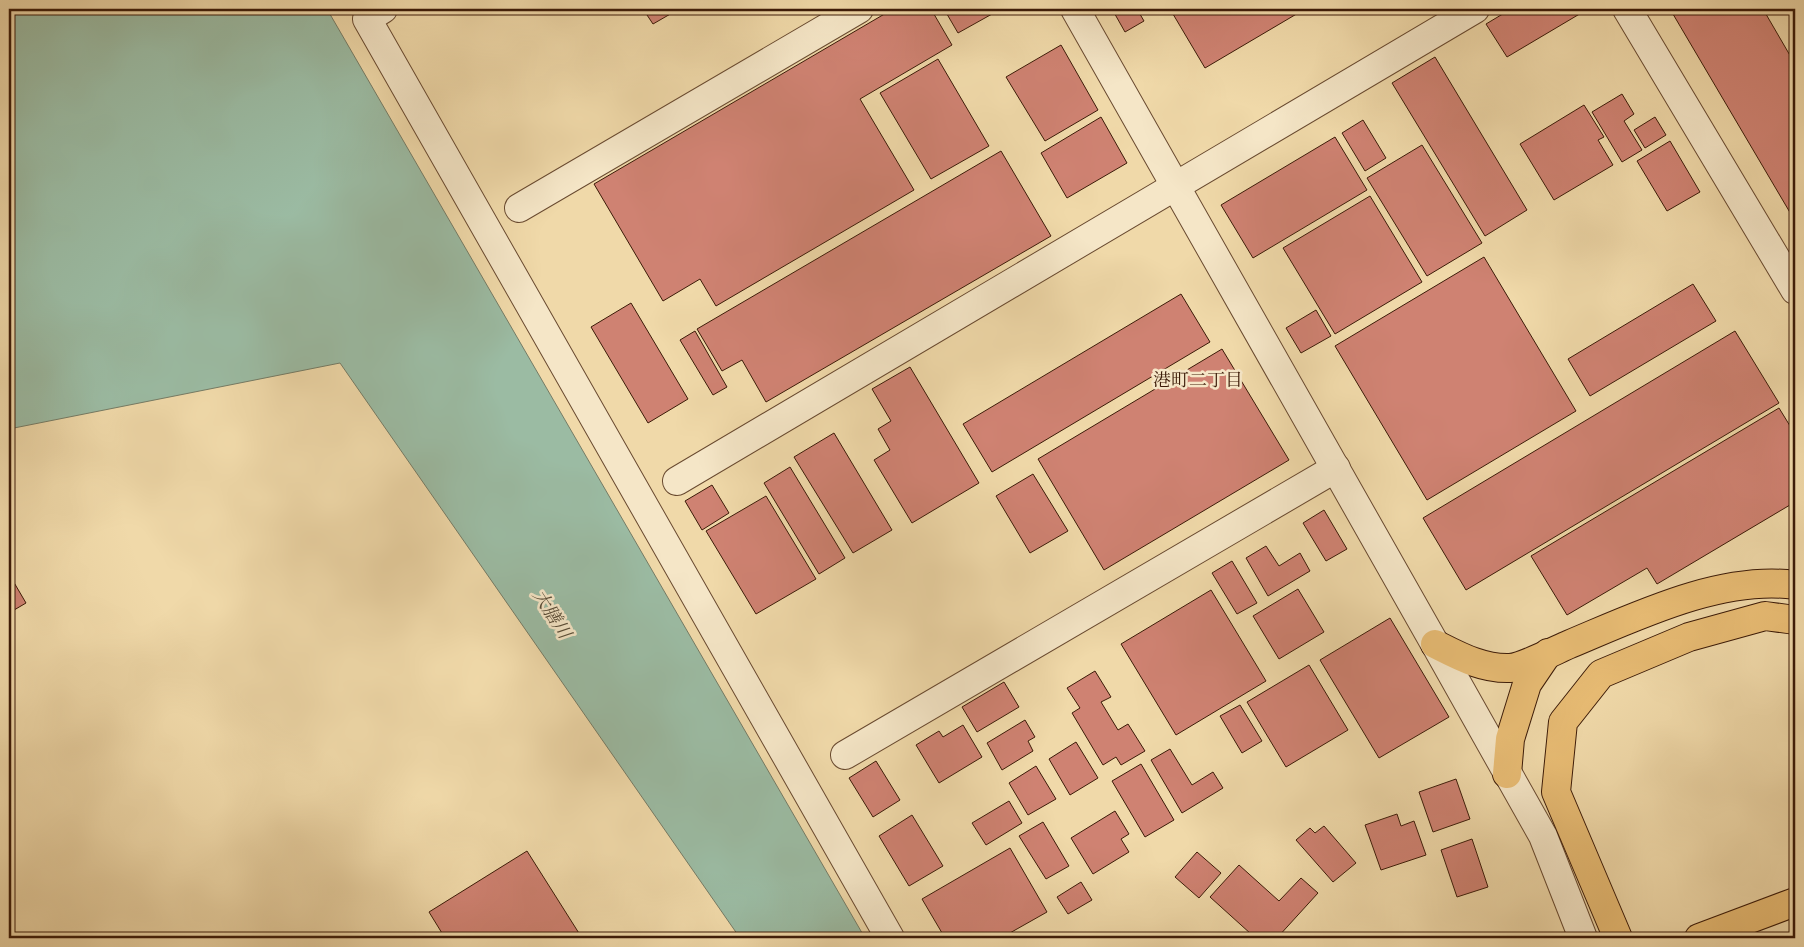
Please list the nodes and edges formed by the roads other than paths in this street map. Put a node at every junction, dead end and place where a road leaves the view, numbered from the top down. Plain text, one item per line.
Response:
1 (383, 9) edge
2 (859, 9) edge
3 (1075, 9) edge
4 (1475, 9) edge
5 (1627, 9) edge
6 (1176, 187) junction
7 (519, 208) dead end
8 (1795, 290) edge
9 (1336, 468) junction
10 (677, 481) dead end
11 (1795, 585) edge
12 (1795, 620) edge
13 (1435, 644) junction
14 (1548, 653) junction
15 (845, 754) dead end
16 (1508, 774) junction
17 (1795, 902) edge
18 (890, 938) edge
19 (1583, 938) edge
20 (1618, 938) edge
21 (1699, 938) edge

1 - 18 street
2 - 7 street
3 - 6 street
4 - 6 street
5 - 8 street
6 - 9 street
6 - 10 street
9 - 13 street
9 - 15 street
11 - 14 highway
12 - 20 highway
13 - 14 highway
13 - 16 street
14 - 16 highway
16 - 19 street
17 - 21 highway

